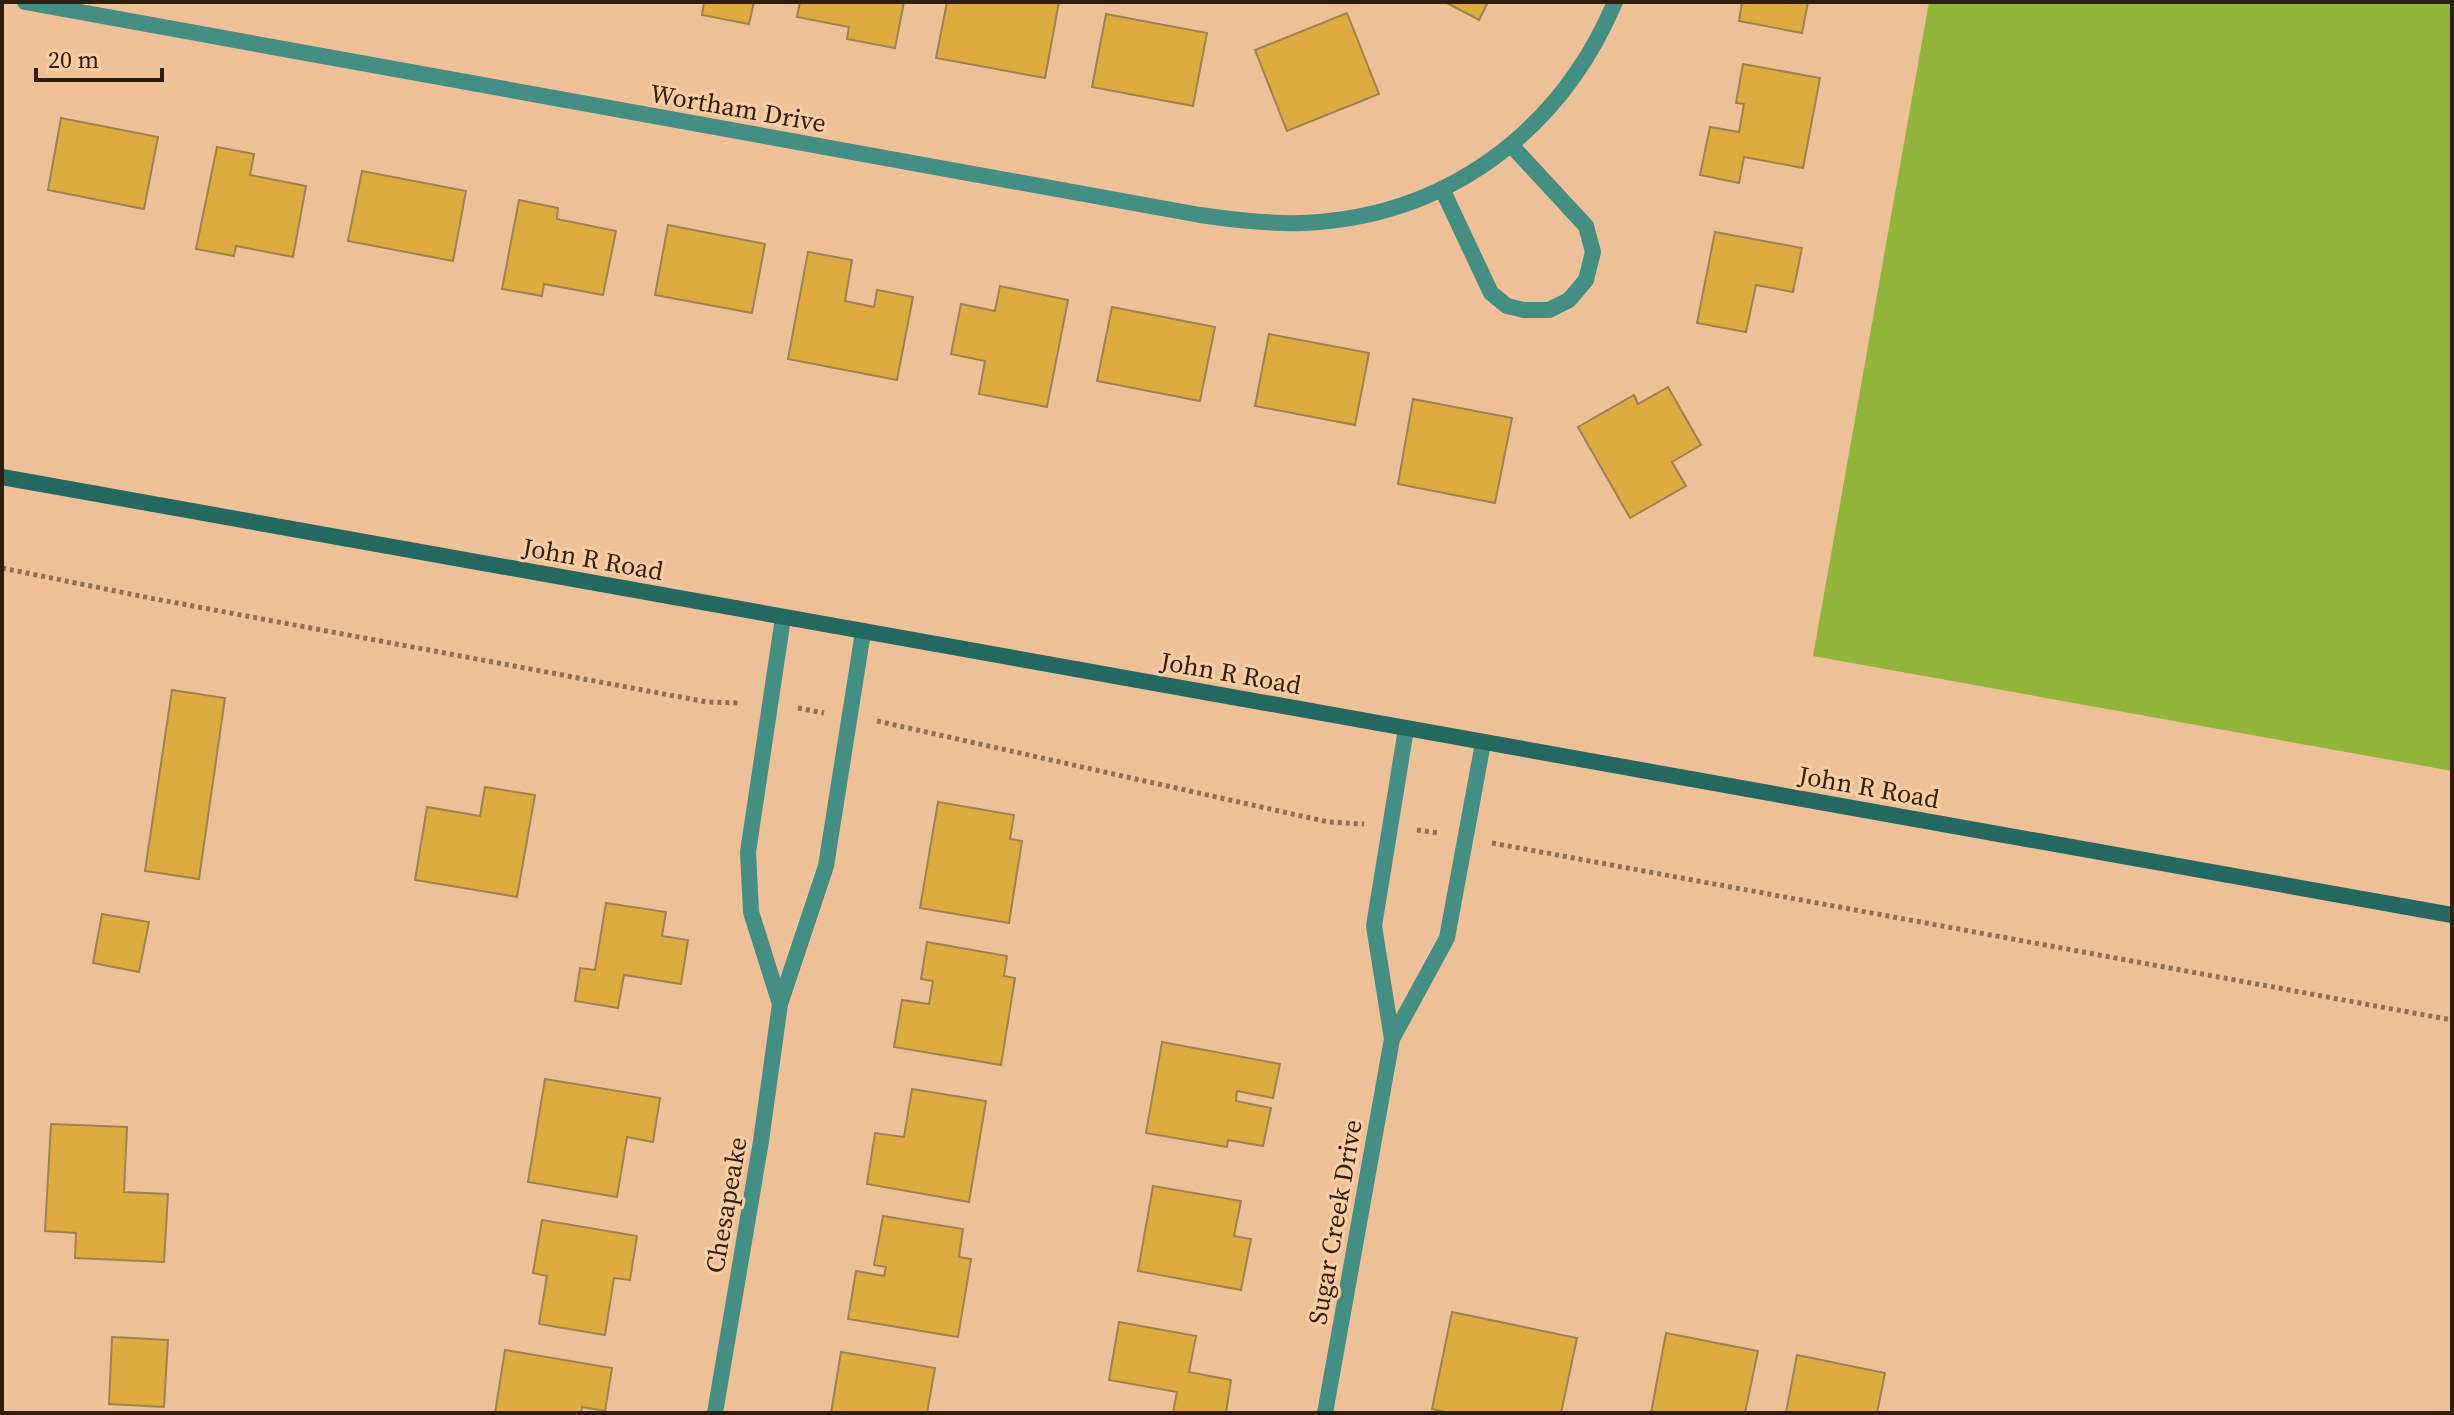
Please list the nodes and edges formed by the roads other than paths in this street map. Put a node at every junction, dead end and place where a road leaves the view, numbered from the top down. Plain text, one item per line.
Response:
1 (25, 2) edge
2 (1615, 2) edge
3 (1512, 146) junction
4 (1442, 189) junction
5 (2, 477) edge
6 (783, 618) junction
7 (863, 632) junction
8 (1406, 729) junction
9 (1483, 743) junction
10 (2452, 915) edge
11 (780, 1004) junction
12 (1392, 1039) junction
13 (715, 1413) edge
14 (1325, 1413) edge

1 - 4 street, Wortham Drive
2 - 3 street, Wortham Drive
3 - 4 street, Wortham Drive
3 - 4 street
5 - 6 main road, John R Road
6 - 7 main road, John R Road
6 - 11 street, Chesapeake
7 - 8 main road, John R Road
7 - 11 street, Chesapeake
8 - 9 main road, John R Road
8 - 12 street, Sugar Creek Drive
9 - 10 main road, John R Road
9 - 12 street, Sugar Creek Drive
11 - 13 street, Chesapeake
12 - 14 street, Sugar Creek Drive

